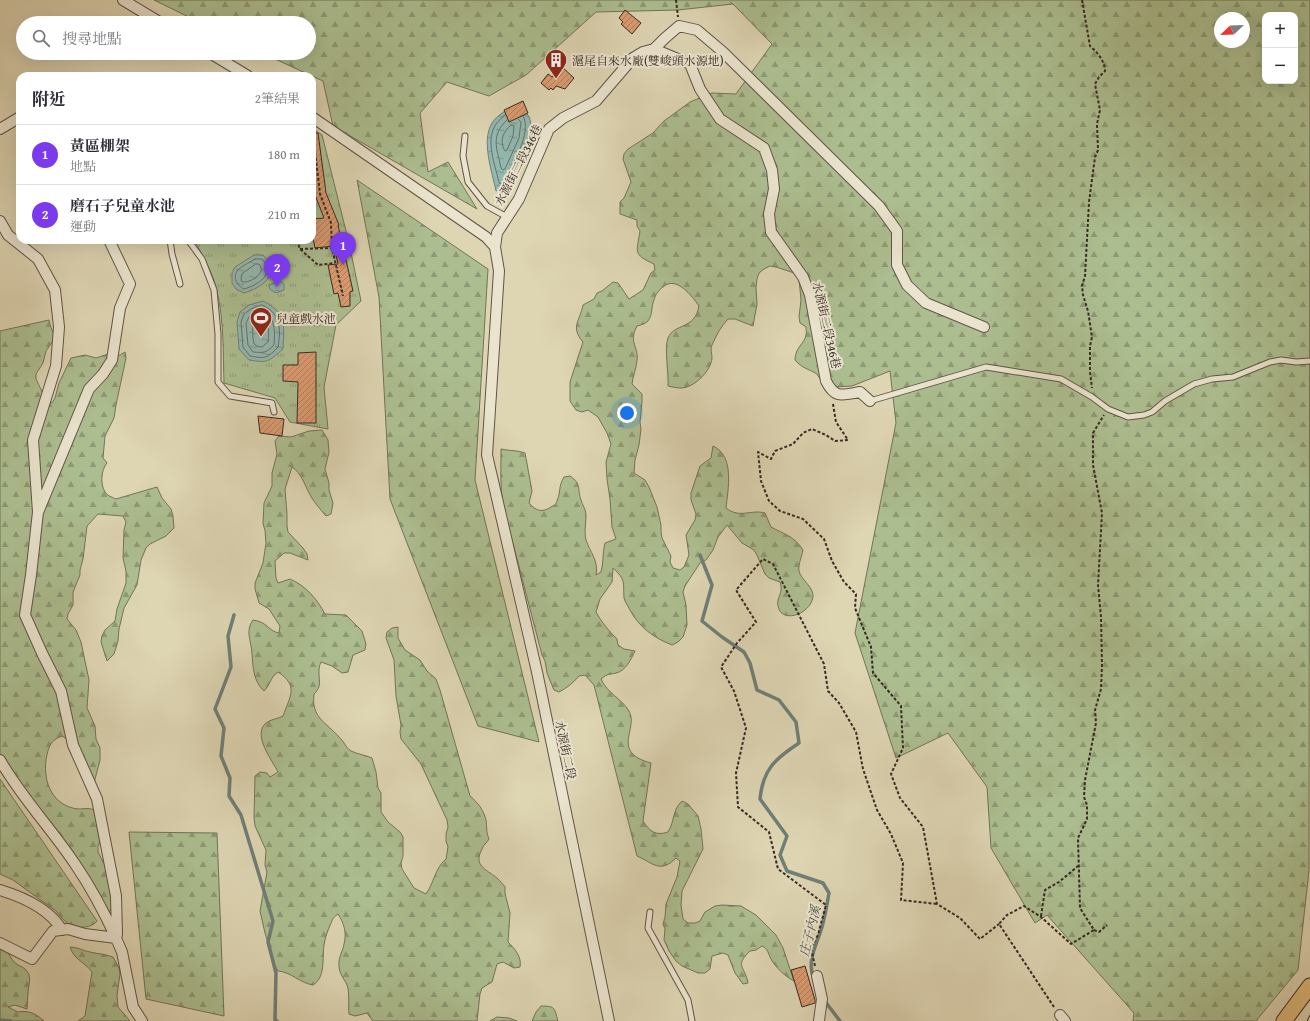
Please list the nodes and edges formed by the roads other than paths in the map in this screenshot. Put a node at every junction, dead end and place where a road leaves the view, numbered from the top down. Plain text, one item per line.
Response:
1 (123, 0) edge
2 (149, 16) edge
3 (654, 49) junction
4 (222, 60) edge
5 (241, 72) edge
6 (16, 119) edge
7 (316, 120) edge
8 (0, 129) edge
9 (465, 136) dead end
10 (507, 217) junction
11 (0, 220) edge
12 (16, 241) edge
13 (19, 244) edge
14 (111, 244) edge
15 (171, 244) edge
16 (191, 244) edge
17 (495, 247) junction
18 (180, 284) dead end
19 (984, 327) dead end
20 (1310, 361) edge
21 (870, 401) joint
22 (274, 412) dead end
23 (38, 512) junction
24 (0, 760) edge
25 (0, 890) edge
26 (650, 912) dead end
27 (62, 930) junction
28 (116, 938) junction
29 (0, 943) edge
30 (817, 976) road end
31 (1310, 986) edge
32 (142, 1021) edge
33 (609, 1021) edge
34 (692, 1021) edge
35 (819, 1021) edge
36 (1284, 1021) edge

1 - 2 street
3 - 10 street, 水源街二段346巷
3 - 19 street
3 - 21 street, 水源街二段346巷
4 - 5 street
6 - 8 street
7 - 17 street
9 - 10 lane
10 - 17 street, 水源街二段346巷
11 - 12 street
13 - 23 street
14 - 23 street
15 - 18 lane
16 - 22 lane
17 - 33 street, 水源街二段
20 - 21 lane
23 - 28 street
24 - 28 street
25 - 27 street
26 - 34 lane
27 - 28 street
27 - 29 street
28 - 32 street
30 - 35 street
31 - 36 main road

